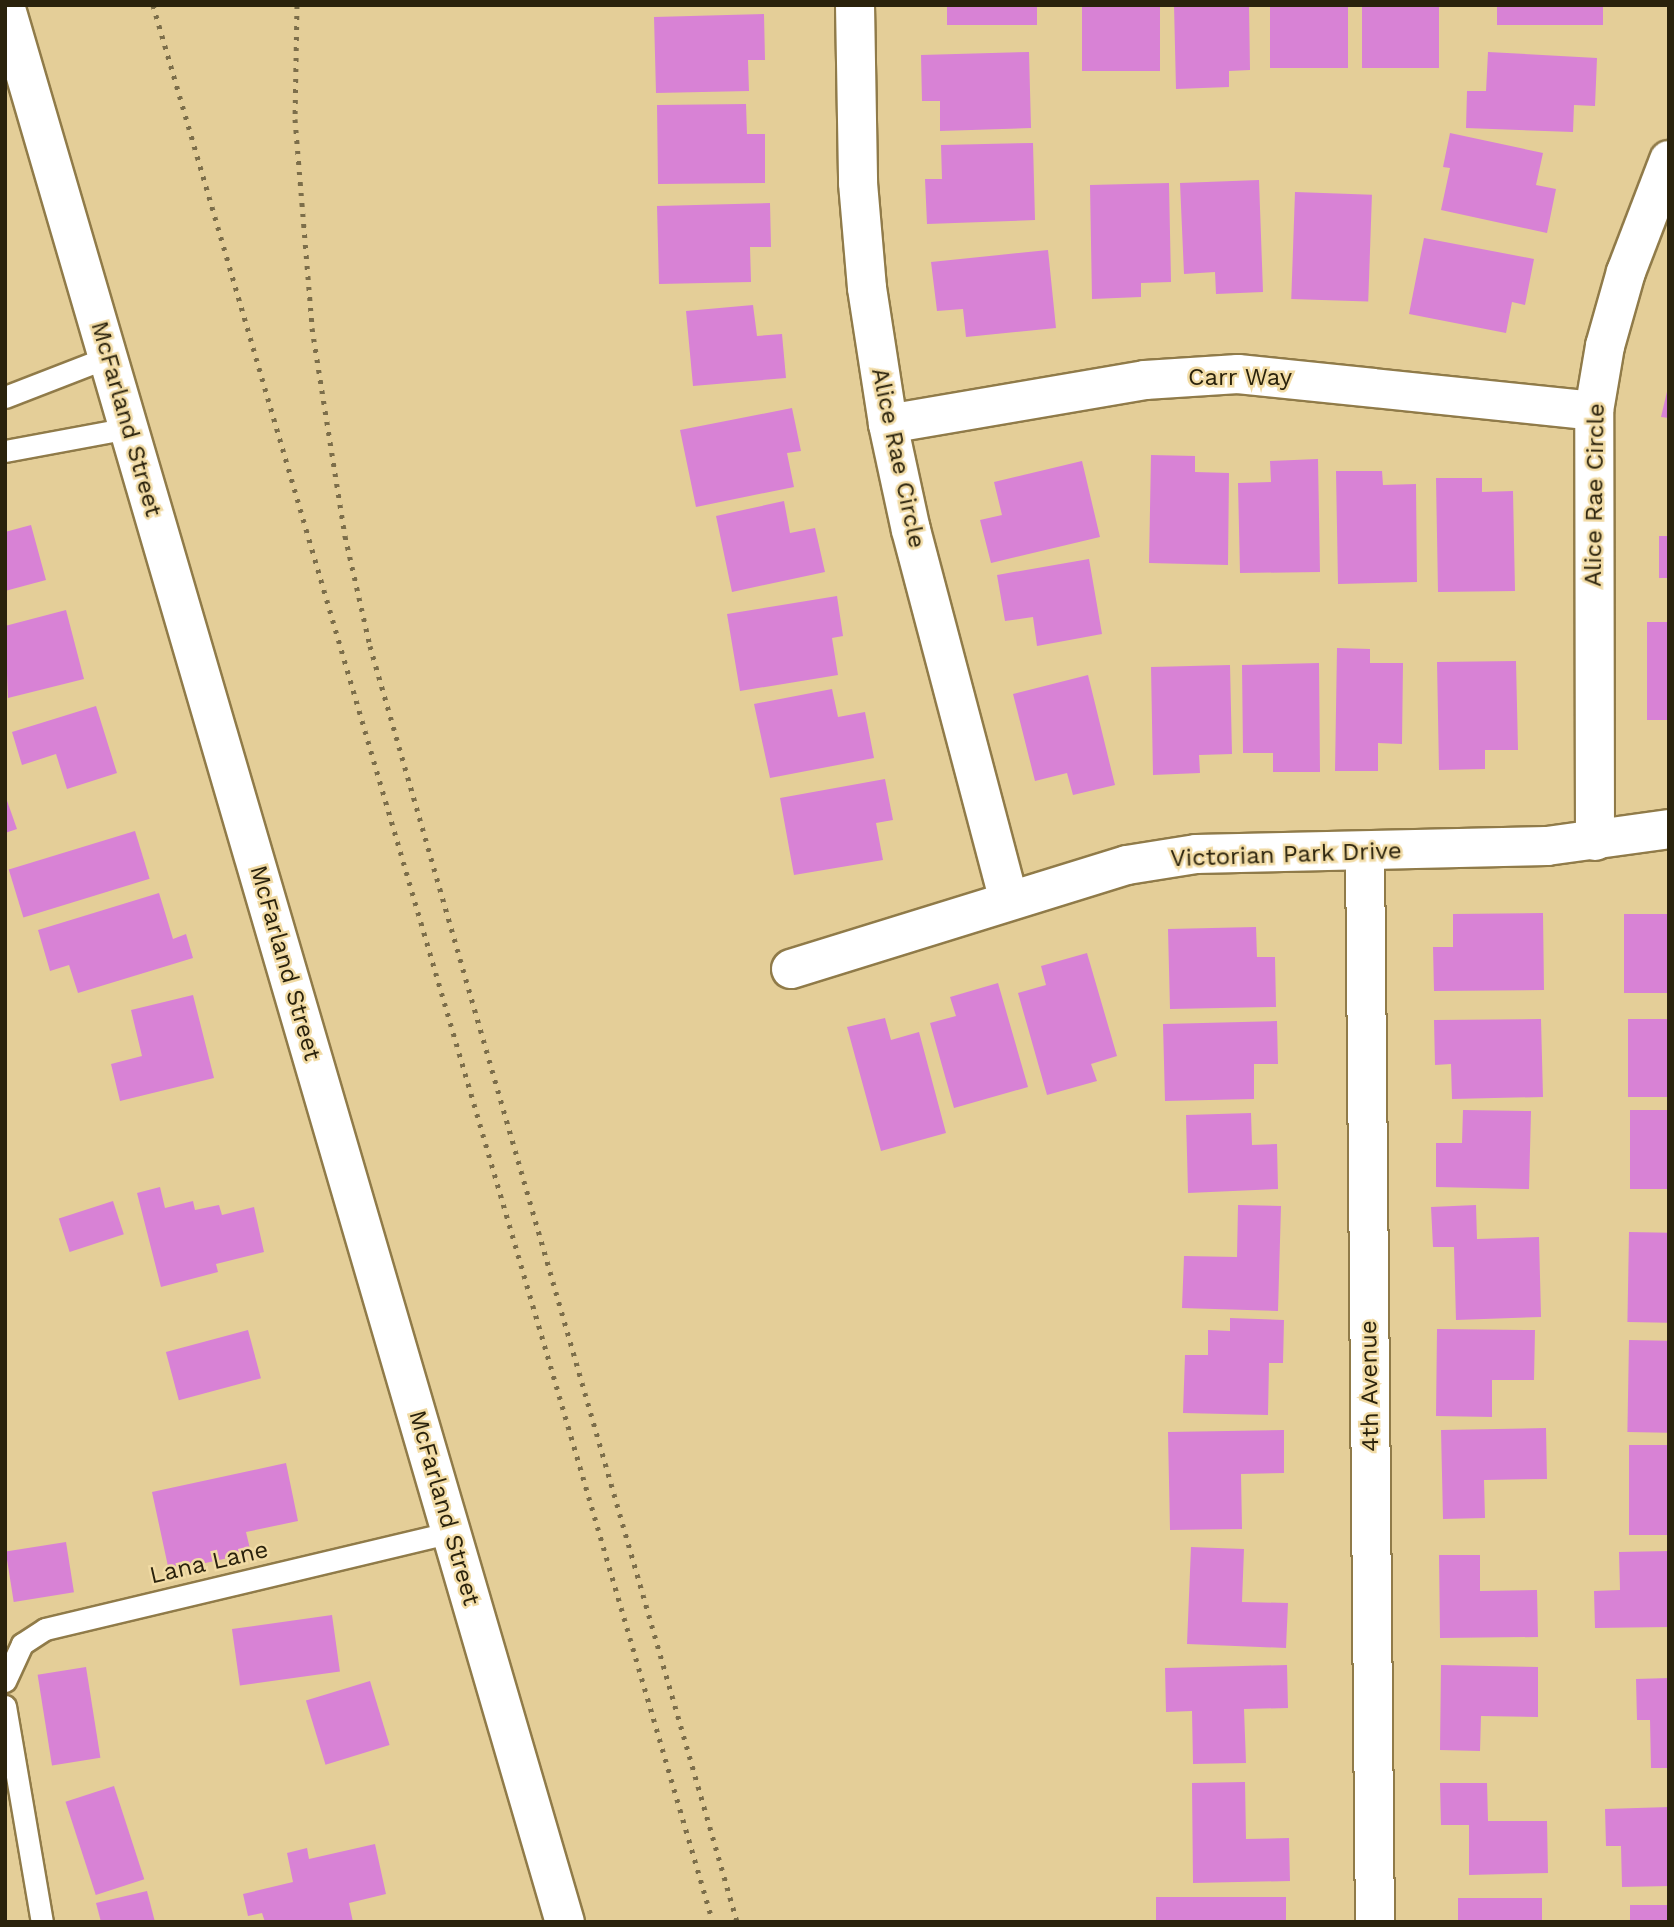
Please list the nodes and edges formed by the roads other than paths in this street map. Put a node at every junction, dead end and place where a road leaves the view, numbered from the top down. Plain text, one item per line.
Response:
1 (5, 5) edge
2 (855, 5) edge
3 (1669, 160) edge
4 (108, 357) junction
5 (5, 397) edge
6 (1594, 411) junction
7 (888, 424) junction
8 (129, 428) junction
9 (5, 450) edge
10 (1669, 829) edge
11 (1595, 841) junction
12 (1365, 851) junction
13 (1009, 900) junction
14 (791, 969) dead end
15 (451, 1532) junction
16 (5, 1681) edge
17 (5, 1706) edge
18 (42, 1922) edge
19 (565, 1922) edge
20 (1375, 1922) edge

1 - 4 street, McFarland Street
2 - 7 street, Alice Rae Circle
3 - 6 street, Alice Rae Circle
4 - 5 lane
4 - 8 street, McFarland Street
6 - 7 street, Carr Way
6 - 11 street, Alice Rae Circle
7 - 13 street, Alice Rae Circle
8 - 9 lane
8 - 15 street, McFarland Street
10 - 11 street, Victorian Park Drive
11 - 12 street, Victorian Park Drive
12 - 13 street, Victorian Park Drive
12 - 20 street, 4th Avenue
13 - 14 street, Victorian Park Drive
15 - 16 lane, Lana Lane
15 - 19 street, McFarland Street
17 - 18 lane

